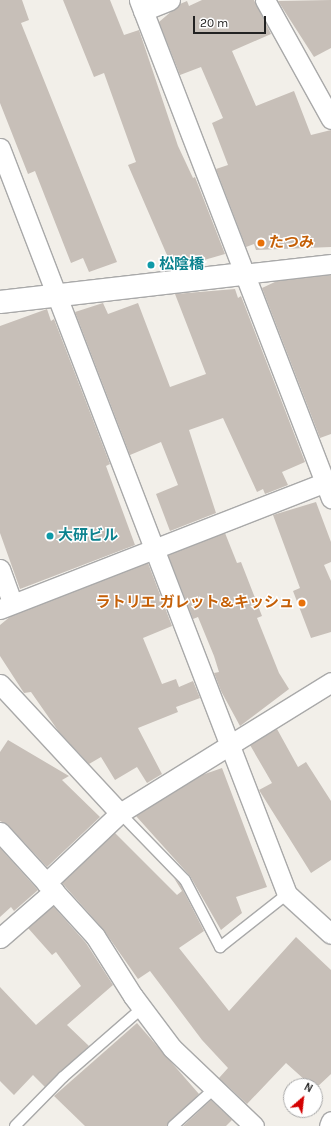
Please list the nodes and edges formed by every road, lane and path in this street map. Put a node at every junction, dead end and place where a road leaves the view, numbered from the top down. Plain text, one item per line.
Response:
1 (170, 0) edge
2 (265, 0) edge
3 (141, 6) edge
4 (326, 100) edge
5 (331, 119) edge
6 (0, 148) edge
7 (331, 264) edge
8 (243, 274) junction
9 (57, 296) junction
10 (0, 302) edge
11 (329, 487) edge
12 (153, 550) junction
13 (0, 569) edge
14 (6, 606) edge
15 (331, 682) edge
16 (0, 684) edge
17 (228, 744) junction
18 (120, 813) junction
19 (0, 832) edge
20 (50, 887) junction
21 (287, 894) junction
22 (331, 934) edge
23 (0, 938) edge
24 (142, 1008) junction
25 (214, 1089) junction
26 (331, 1121) edge
27 (15, 1126) edge
28 (173, 1126) edge
29 (254, 1126) edge
30 (329, 1126) edge

1 - 3 street
2 - 4 street
3 - 8 street
4 - 5 street
6 - 9 street
7 - 8 street
8 - 9 street
8 - 11 street
9 - 10 street
9 - 12 street
11 - 12 street
12 - 14 street
12 - 17 street
13 - 14 street
15 - 17 street
16 - 18 street
17 - 18 street
17 - 21 street
18 - 20 street
18 - 21 lane
19 - 20 street
20 - 23 street
20 - 24 street
21 - 22 street
24 - 25 street
24 - 27 lane
25 - 28 lane
25 - 29 street
26 - 30 street

